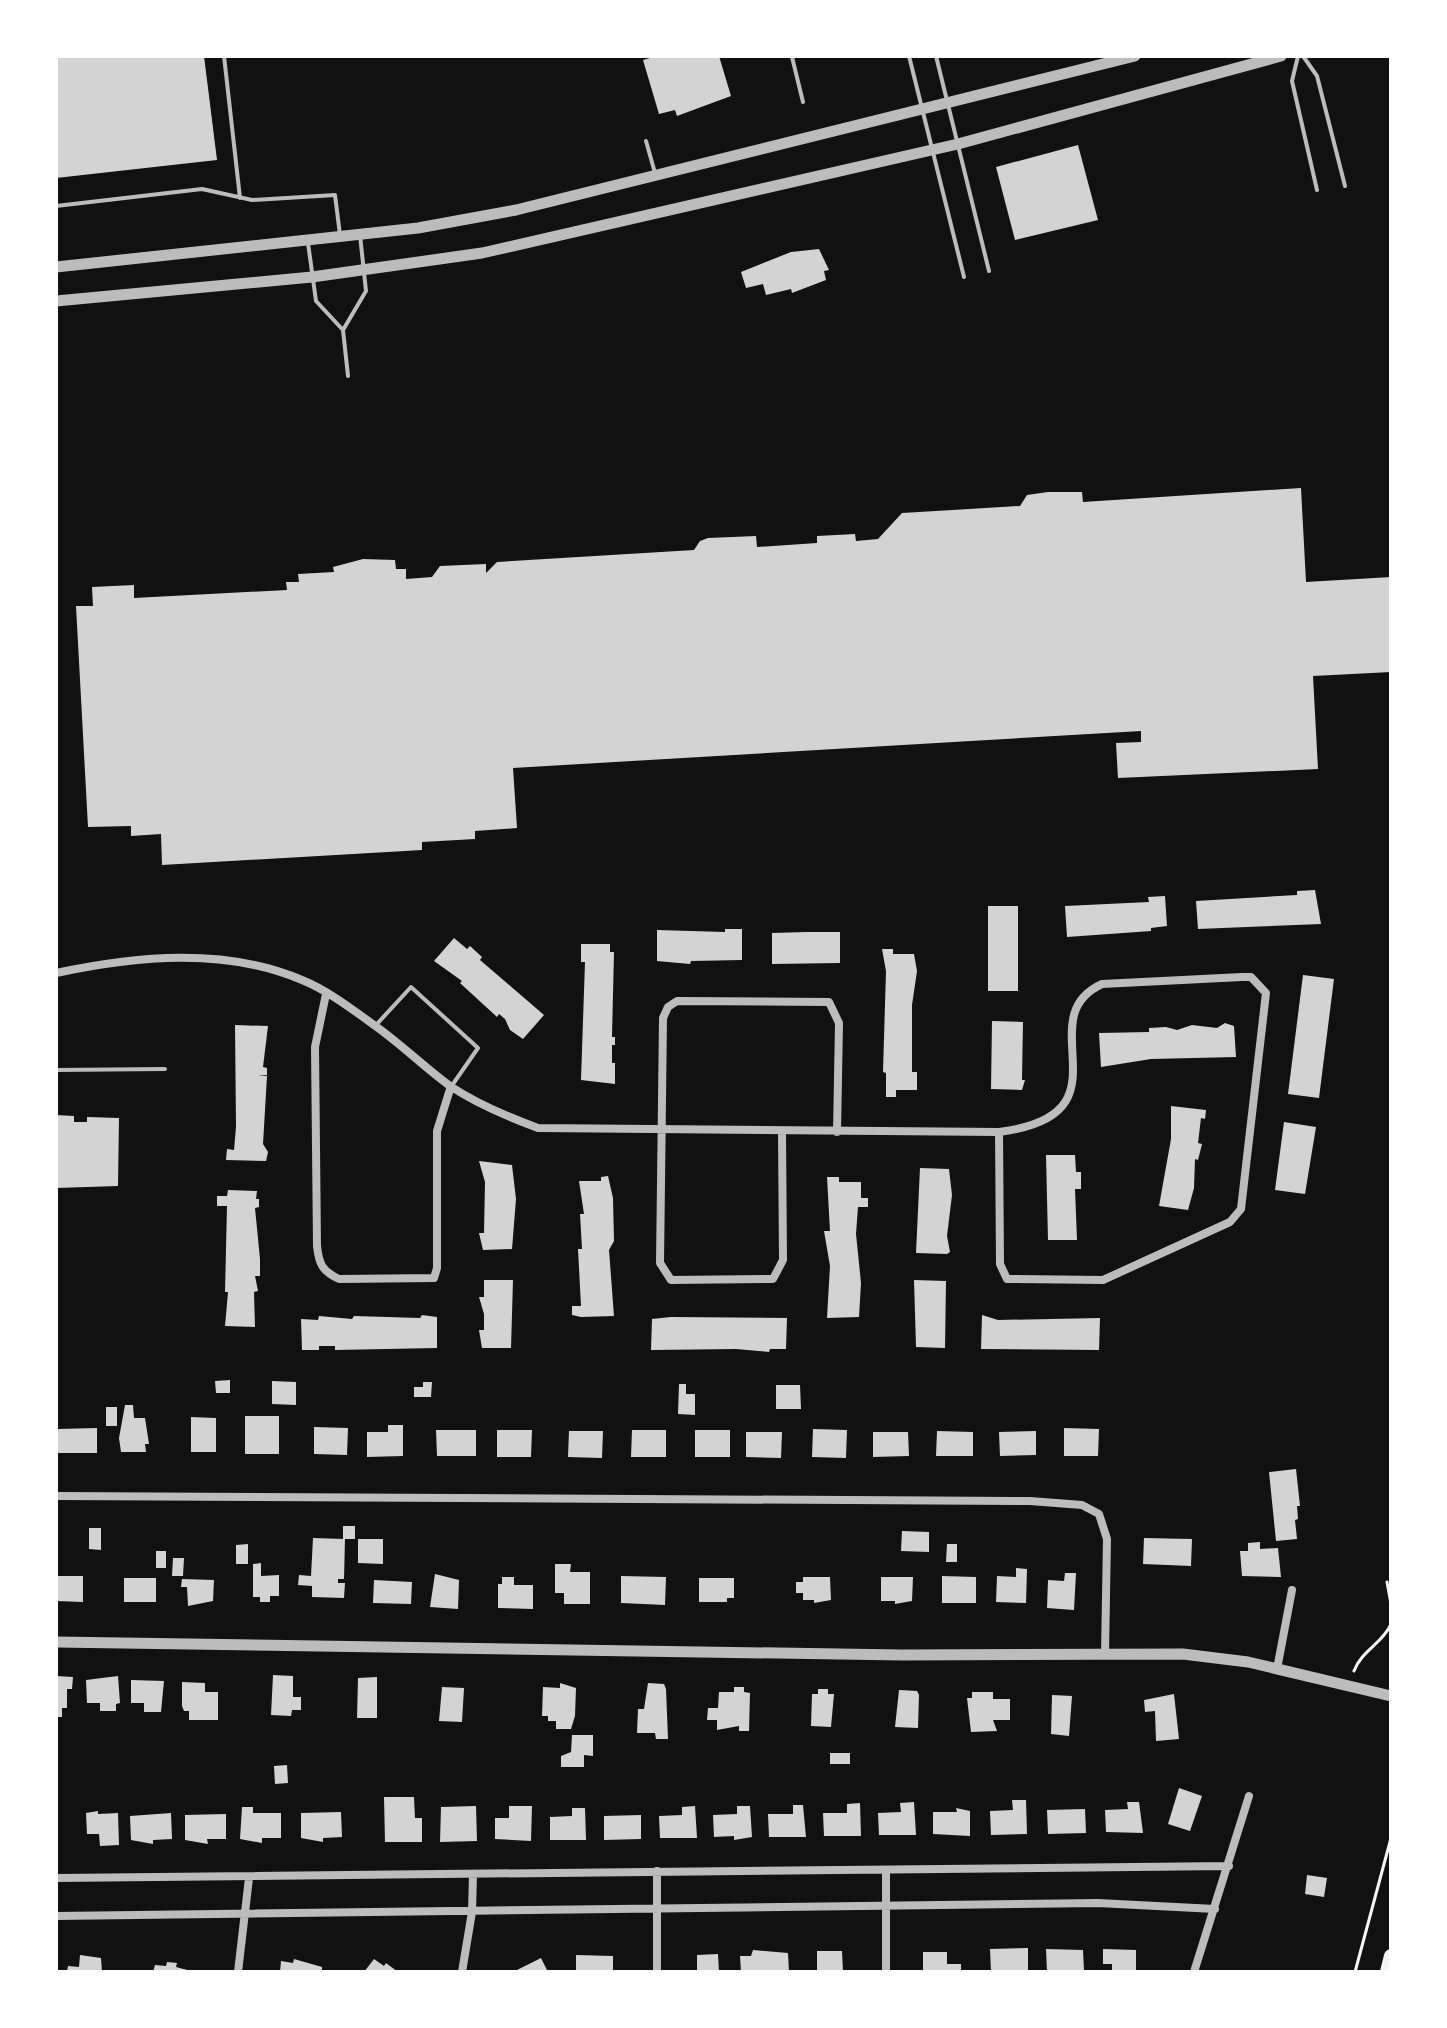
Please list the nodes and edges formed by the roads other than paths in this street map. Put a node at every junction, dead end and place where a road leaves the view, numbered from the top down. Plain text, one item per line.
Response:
1 (224, 56) edge
2 (909, 56) edge
3 (936, 56) edge
4 (1135, 56) edge
5 (1281, 56) edge
6 (1301, 56) edge
7 (792, 57) edge
8 (948, 101) junction
9 (803, 102) dead end
10 (923, 108) junction
11 (646, 141) dead end
12 (958, 144) junction
13 (932, 149) junction
14 (655, 174) junction
15 (1345, 186) dead end
16 (1317, 190) dead end
17 (240, 198) junction
18 (56, 206) edge
19 (360, 235) junction
20 (340, 237) junction
21 (308, 240) junction
22 (56, 267) edge
23 (364, 270) junction
24 (989, 271) dead end
25 (312, 277) junction
26 (964, 277) dead end
27 (56, 301) edge
28 (343, 330) junction
29 (348, 376) dead end
30 (56, 973) edge
31 (326, 994) junction
32 (375, 1026) junction
33 (165, 1069) dead end
34 (56, 1070) edge
35 (451, 1086) junction
36 (662, 1129) junction
37 (782, 1132) junction
38 (837, 1132) junction
39 (999, 1132) junction
40 (56, 1496) edge
41 (1292, 1590) dead end
42 (56, 1642) edge
43 (1105, 1653) junction
44 (1277, 1669) junction
45 (1391, 1696) edge
46 (1249, 1796) dead end
47 (1229, 1866) junction
48 (886, 1870) junction
49 (657, 1871) junction
50 (473, 1874) junction
51 (56, 1878) edge
52 (249, 1878) junction
53 (886, 1906) junction
54 (1215, 1909) junction
55 (656, 1910) junction
56 (472, 1912) junction
57 (56, 1916) edge
58 (246, 1916) junction
59 (1391, 1956) edge
60 (238, 1972) edge
61 (462, 1972) edge
62 (657, 1972) edge
63 (886, 1972) edge
64 (1194, 1972) edge
65 (1387, 1972) edge

1 - 17 lane
2 - 10 lane
3 - 8 lane
4 - 8 street
5 - 12 street
6 - 15 lane
6 - 16 lane
7 - 9 lane
8 - 10 street
8 - 12 lane
10 - 13 lane
10 - 14 street
11 - 14 lane
12 - 13 street
12 - 24 lane
13 - 23 street
13 - 26 lane
14 - 19 street
17 - 18 lane
17 - 20 lane
19 - 20 street
19 - 23 lane
20 - 21 street
21 - 22 street
21 - 25 lane
23 - 25 street
23 - 28 lane
25 - 27 street
25 - 28 lane
28 - 29 lane
30 - 31 street
31 - 32 street
31 - 35 street
32 - 35 street
32 - 35 lane
33 - 34 lane
35 - 36 street
36 - 37 street
36 - 37 street
36 - 38 street
37 - 38 street
38 - 39 street
39 - 39 street
40 - 43 street
41 - 44 street
42 - 43 street
43 - 44 street
44 - 45 street
46 - 47 street
47 - 48 street
47 - 54 street
48 - 49 street
48 - 53 street
49 - 50 street
49 - 55 street
50 - 52 street
50 - 56 street
51 - 52 street
52 - 58 street
53 - 54 street
53 - 55 street
53 - 63 street
54 - 64 street
55 - 56 street
55 - 62 street
56 - 58 street
56 - 61 street
57 - 58 street
58 - 60 street
59 - 65 highway

